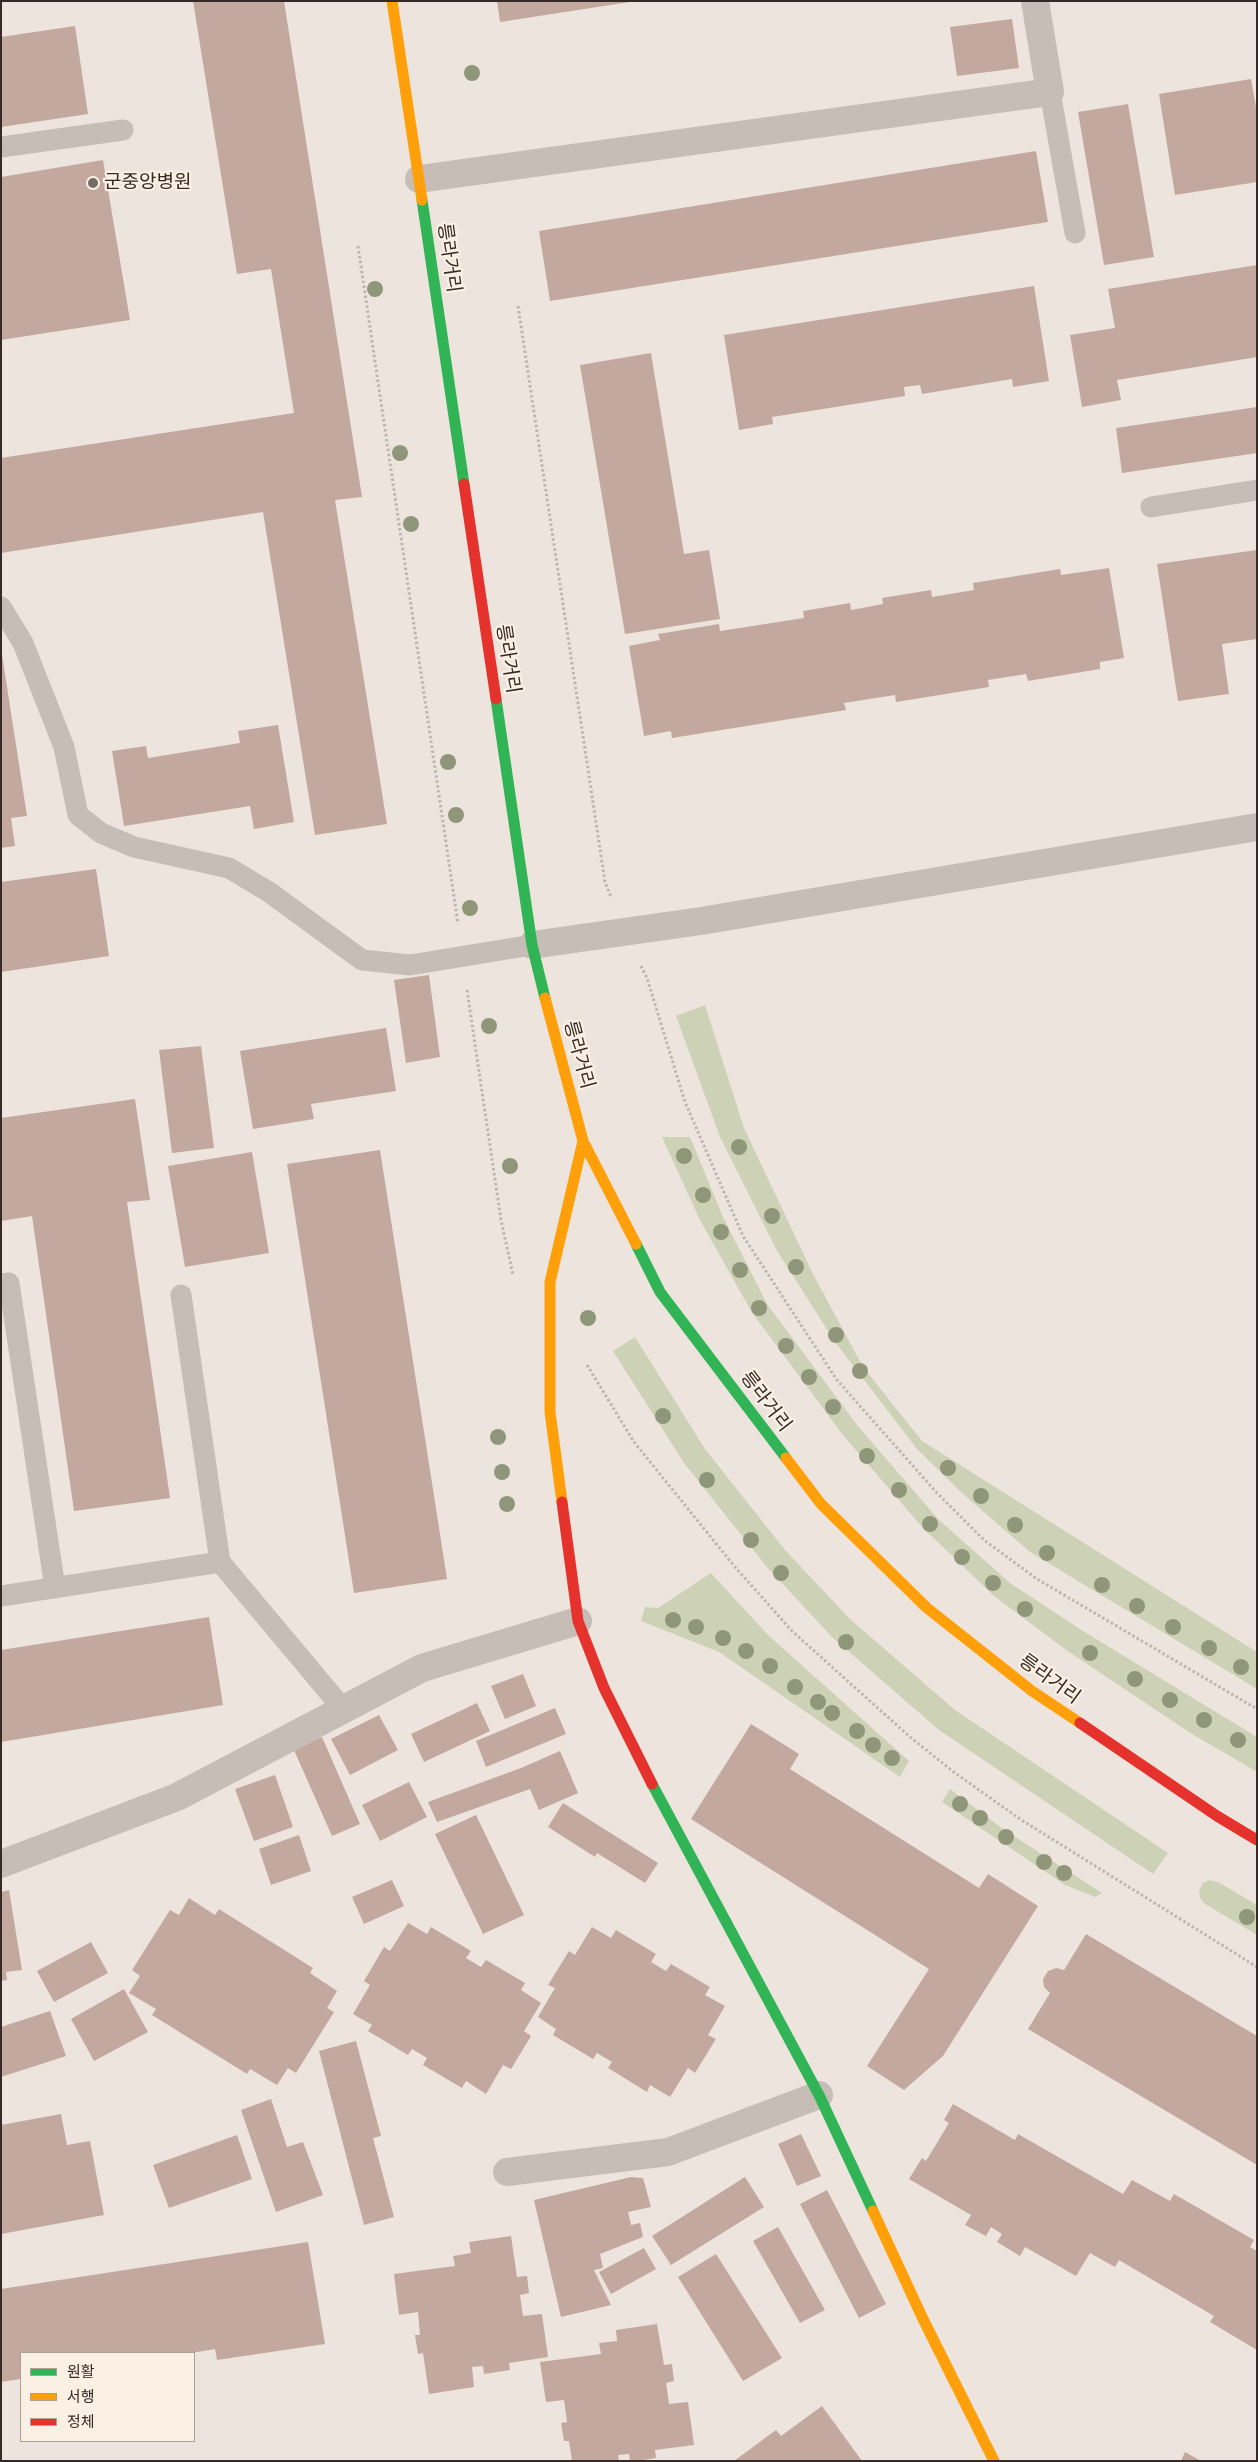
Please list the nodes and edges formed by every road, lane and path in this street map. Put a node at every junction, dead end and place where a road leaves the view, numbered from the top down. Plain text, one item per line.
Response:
1 (392, 1) edge
2 (1035, 1) edge
3 (1050, 92) junction
4 (124, 130) dead end
5 (1, 148) edge
6 (419, 179) junction
7 (1074, 233) dead end
8 (518, 306) dead end
9 (1257, 490) edge
10 (1151, 507) dead end
11 (1, 607) edge
12 (1257, 827) edge
13 (624, 932) junction
14 (532, 946) junction
15 (583, 1141) junction
16 (1, 1284) edge
17 (181, 1295) dead end
18 (220, 1562) junction
19 (55, 1588) junction
20 (1, 1596) edge
21 (578, 1621) junction
22 (344, 1710) junction
23 (1257, 1710) edge
24 (1257, 1840) edge
25 (1, 1864) edge
26 (819, 2095) junction
27 (507, 2172) dead end
28 (994, 2461) edge

1 - 6 main road, 릉라거리
2 - 3 street
3 - 6 street
3 - 7 lane
4 - 5 lane
6 - 14 main road, 릉라거리
8 - 13 path
9 - 10 lane
11 - 14 lane
12 - 13 street
13 - 14 street
13 - 23 path
14 - 15 main road, 릉라거리
15 - 21 main road
15 - 24 main road, 릉라거리
16 - 19 lane
17 - 18 lane
18 - 19 lane
18 - 22 lane
19 - 20 lane
21 - 22 street
21 - 26 main road
22 - 25 street
26 - 27 street
26 - 28 main road

